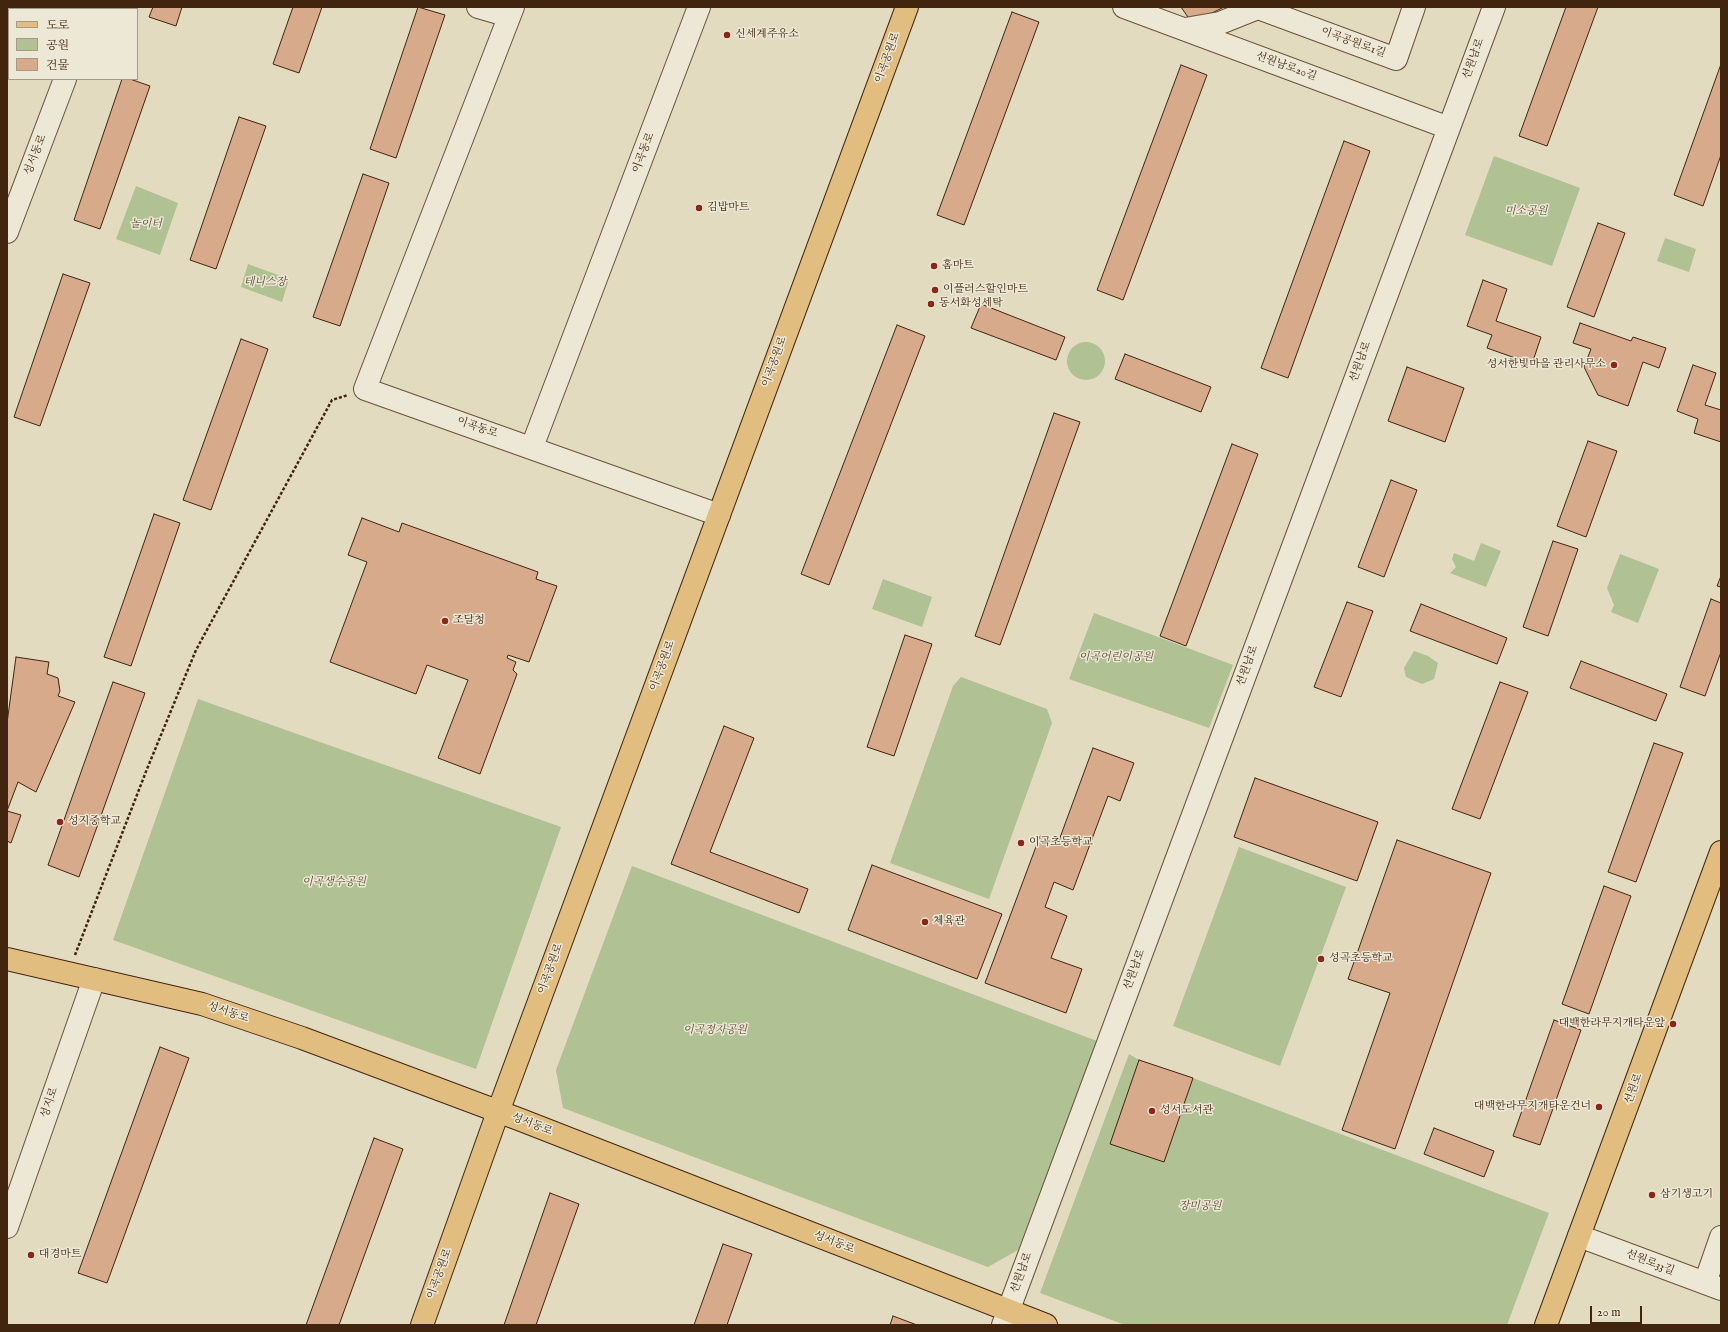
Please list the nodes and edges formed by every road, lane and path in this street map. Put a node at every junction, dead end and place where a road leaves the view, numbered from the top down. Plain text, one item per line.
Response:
1 (478, 7) edge
2 (699, 7) edge
3 (906, 7) edge
4 (1124, 7) edge
5 (1167, 7) edge
6 (1414, 7) edge
7 (1494, 7) edge
8 (1259, 8) edge
9 (511, 12) edge
10 (1186, 30) junction
11 (65, 80) edge
12 (1449, 128) junction
13 (9, 219) edge
14 (365, 389) junction
15 (532, 447) junction
16 (719, 515) junction
17 (1721, 852) edge
18 (1716, 879) edge
19 (7, 959) edge
20 (68, 973) junction
21 (94, 979) junction
22 (498, 1112) junction
23 (7, 1227) edge
24 (1579, 1236) junction
25 (1721, 1237) edge
26 (1713, 1286) edge
27 (1005, 1318) edge
28 (422, 1325) edge
29 (1046, 1325) edge
30 (1546, 1325) edge

1 - 9 street
2 - 15 street, 이곡동로
3 - 16 main road, 이곡공원로
4 - 10 street, 선원남로20길
5 - 10 street
6 - 8 street, 이곡공원로1길
7 - 12 street, 선원남로
8 - 10 street, 이곡공원로1길
9 - 14 street
10 - 12 street, 선원남로20길
11 - 13 street, 성서동로
12 - 27 street, 선원남로
14 - 15 street, 이곡동로
14 - 20 path
15 - 16 street
16 - 22 main road, 이곡공원로
17 - 18 main road, 선원로
18 - 24 main road, 선원로
19 - 20 main road, 성서동로
20 - 21 main road, 성서동로
21 - 22 main road, 성서동로
21 - 23 street, 성지로
22 - 27 main road, 성서동로
22 - 28 main road, 이곡공원로
24 - 26 street, 선원로33길
24 - 30 main road, 선원로
25 - 26 street
27 - 29 main road, 성서동로

